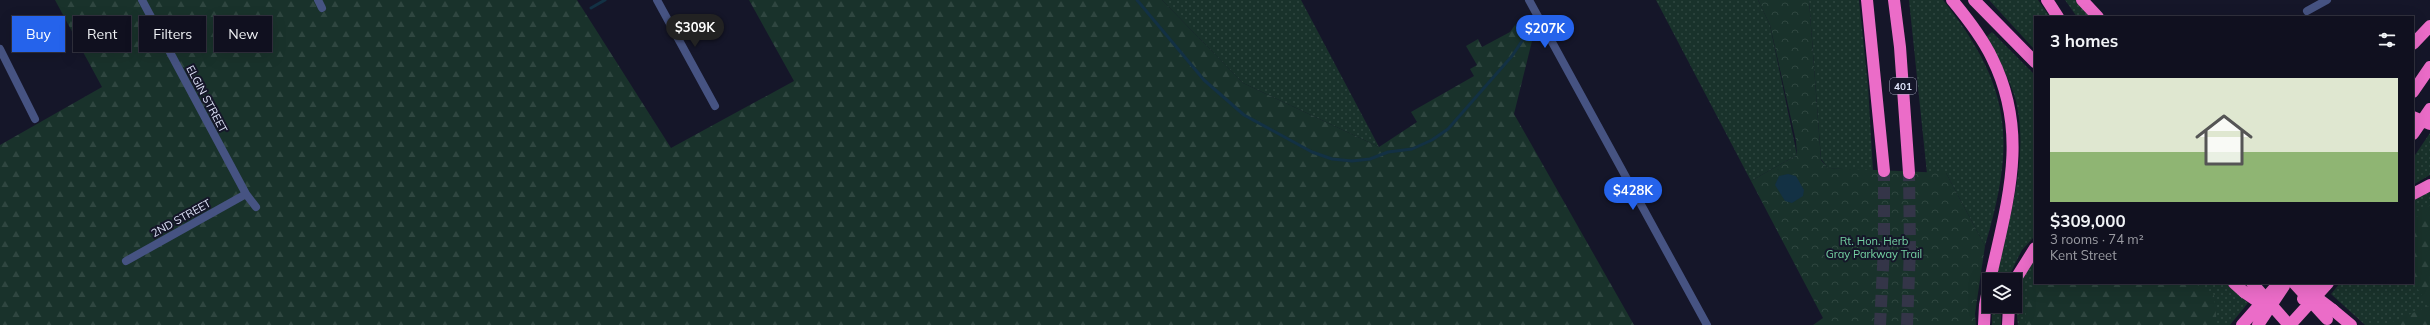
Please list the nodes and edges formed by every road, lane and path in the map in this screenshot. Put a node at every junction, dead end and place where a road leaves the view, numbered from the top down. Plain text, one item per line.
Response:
1 (142, 0) edge
2 (318, 0) edge
3 (657, 0) edge
4 (1530, 0) edge
5 (1868, 0) edge
6 (1894, 0) edge
7 (1952, 0) edge
8 (1974, 0) edge
9 (2047, 0) edge
10 (2082, 0) edge
11 (2327, 0) edge
12 (322, 8) dead end
13 (2307, 11) dead end
14 (2057, 16) edge
15 (2097, 16) edge
16 (2430, 26) edge
17 (2414, 43) edge
18 (0, 49) edge
19 (2034, 61) edge
20 (2430, 67) edge
21 (2414, 91) edge
22 (715, 106) dead end
23 (2430, 109) edge
24 (35, 119) dead end
25 (2422, 120) edge
26 (2414, 132) edge
27 (1884, 171) tunnel mouth
28 (1909, 172) tunnel mouth
29 (2430, 185) edge
30 (2414, 193) edge
31 (246, 194) junction
32 (256, 207) dead end
33 (2034, 250) edge
34 (126, 261) dead end
35 (1992, 273) edge
36 (2019, 273) edge
37 (2238, 284) edge
38 (2278, 284) edge
39 (2285, 284) edge
40 (2297, 284) edge
41 (2313, 284) edge
42 (2327, 284) edge
43 (2248, 287) edge
44 (1985, 313) edge
45 (2009, 313) edge
46 (2331, 318) edge
47 (2288, 324) edge
48 (1707, 325) edge
49 (1984, 325) edge
50 (2008, 325) edge
51 (2242, 325) edge
52 (2258, 325) edge
53 (2351, 325) edge

1 - 31 street, ELGIN STREET
2 - 12 street
3 - 22 street
4 - 48 street
5 - 27 highway, 401
6 - 28 highway, 401
7 - 35 highway
8 - 19 highway
9 - 14 highway
10 - 15 highway
11 - 13 street
16 - 17 highway
18 - 24 street
20 - 21 highway
23 - 25 highway
25 - 26 highway
29 - 30 highway
31 - 32 street, ELGIN STREET
31 - 34 street, 2ND STREET
33 - 36 highway
37 - 43 highway
38 - 51 highway
39 - 52 highway
40 - 46 highway, bridge
41 - 47 highway
42 - 47 highway
43 - 47 highway, bridge
44 - 49 highway
45 - 50 highway
46 - 53 highway

